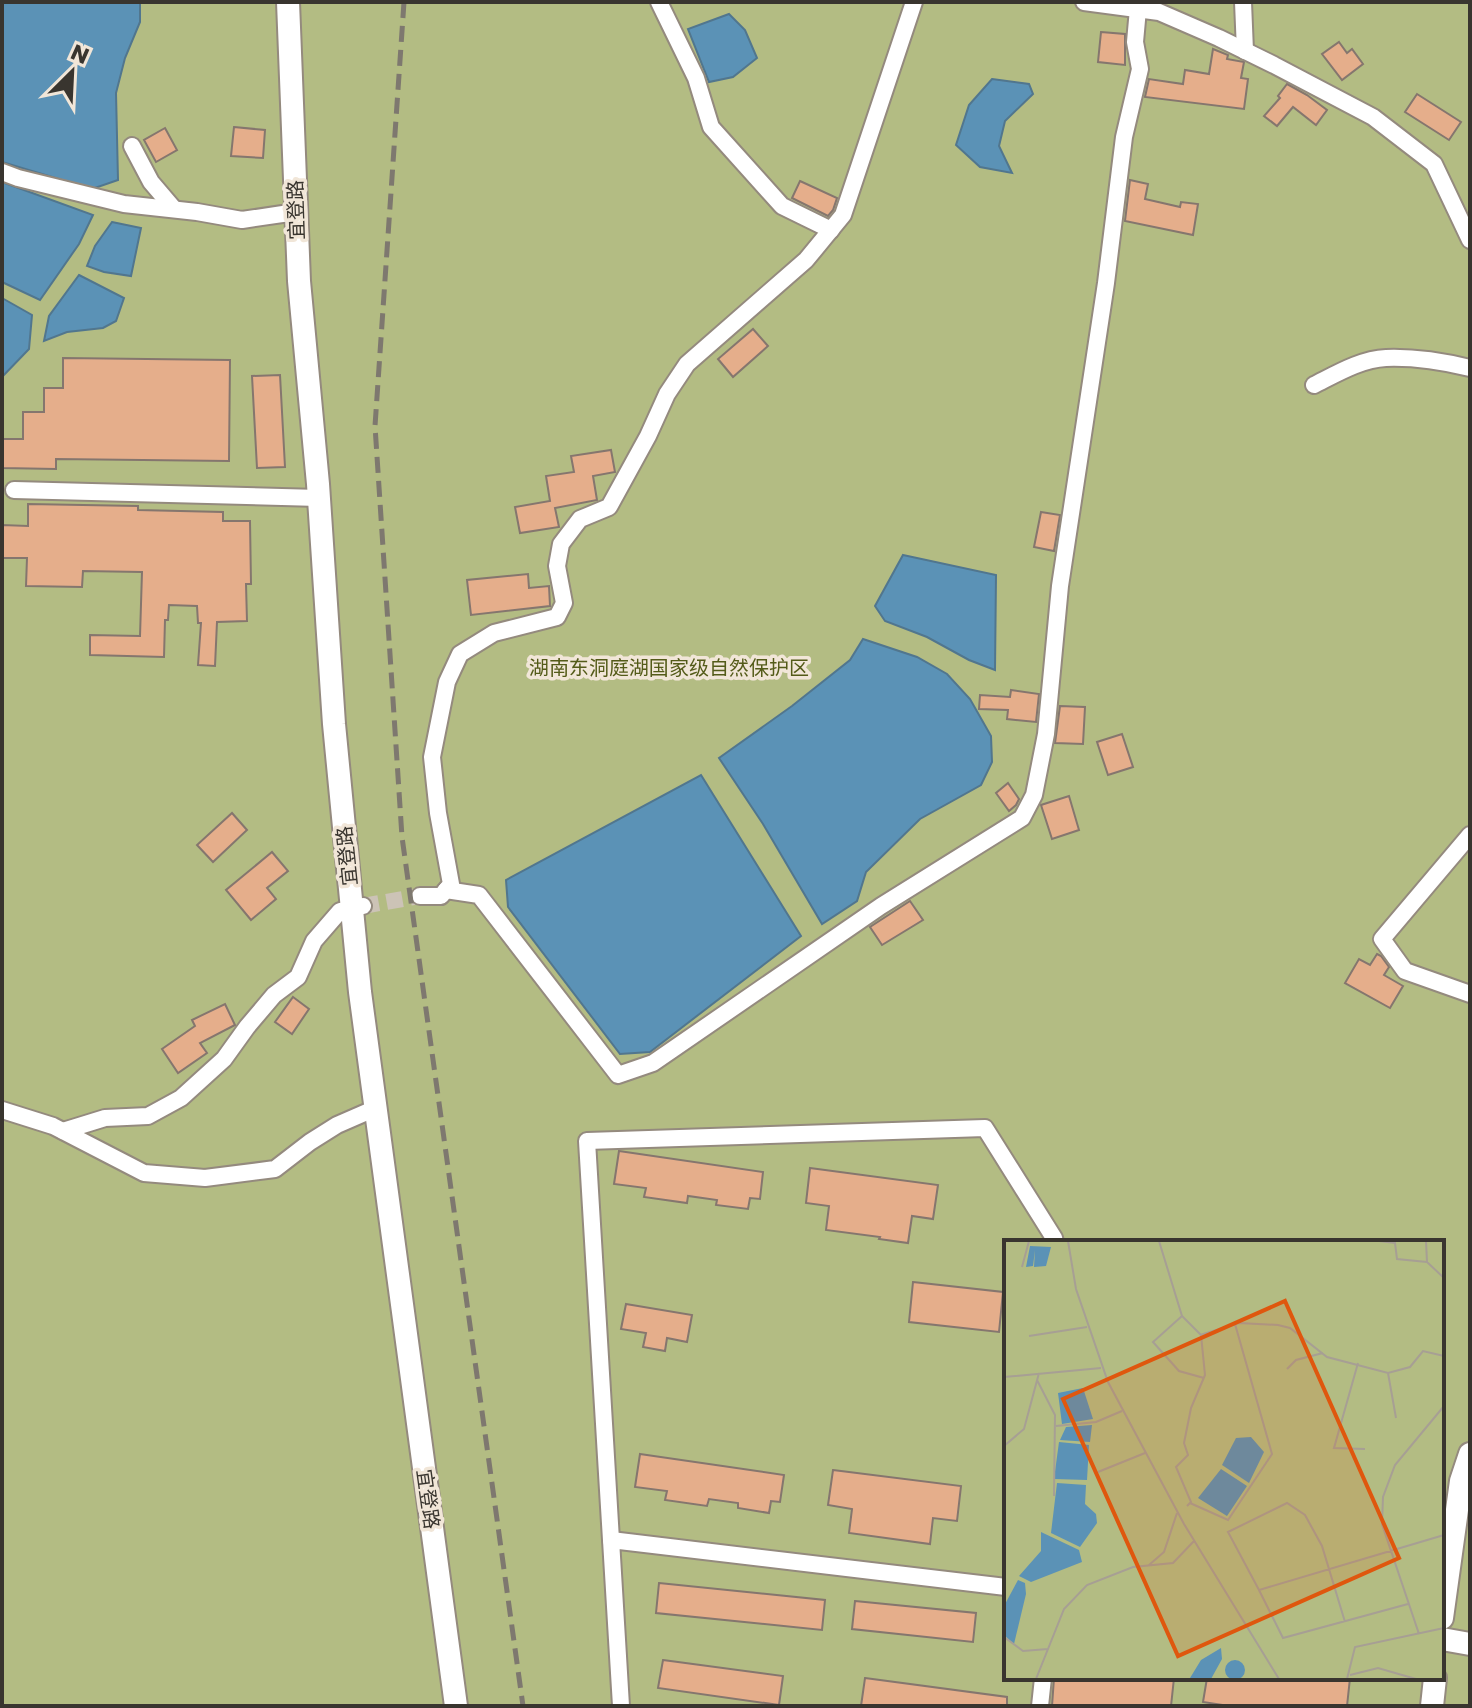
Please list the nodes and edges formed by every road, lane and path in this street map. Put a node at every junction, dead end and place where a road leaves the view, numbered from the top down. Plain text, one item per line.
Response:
1 (288, 2) edge
2 (659, 2) edge
3 (914, 2) edge
4 (1084, 2) edge
5 (1243, 2) edge
6 (1138, 9) junction
7 (1245, 51) junction
8 (132, 146) dead end
9 (2, 172) edge
10 (174, 209) junction
11 (296, 212) junction
12 (831, 230) junction
13 (1470, 240) edge
14 (1470, 368) edge
15 (1314, 385) dead end
16 (14, 490) dead end
17 (319, 498) junction
18 (1470, 835) edge
19 (446, 890) junction
20 (420, 896) tunnel mouth
21 (357, 908) junction
22 (1470, 994) edge
23 (376, 1108) junction
24 (2, 1110) edge
25 (63, 1131) junction
26 (1054, 1240) edge
27 (1470, 1454) edge
28 (611, 1540) junction
29 (1004, 1587) edge
30 (1444, 1604) edge
31 (1444, 1639) edge
32 (1470, 1644) edge
33 (1043, 1680) edge
34 (1435, 1680) edge
35 (456, 1706) edge
36 (621, 1706) edge
37 (1040, 1706) edge
38 (1432, 1706) edge

1 - 11 street, 宜登路
2 - 12 street
3 - 12 street
4 - 6 street
5 - 7 street
6 - 7 street
6 - 19 street
7 - 13 street
8 - 10 street
9 - 10 street
10 - 11 street
11 - 17 street, 宜登路
12 - 19 street
14 - 15 street
16 - 17 street
17 - 21 street, 宜登路
18 - 22 street
19 - 20 street
21 - 23 street, 宜登路
21 - 25 street
23 - 25 street
23 - 35 street, 宜登路
24 - 25 street
26 - 28 street
27 - 30 street
28 - 29 street
28 - 36 street
31 - 32 street
33 - 37 street
34 - 38 street

